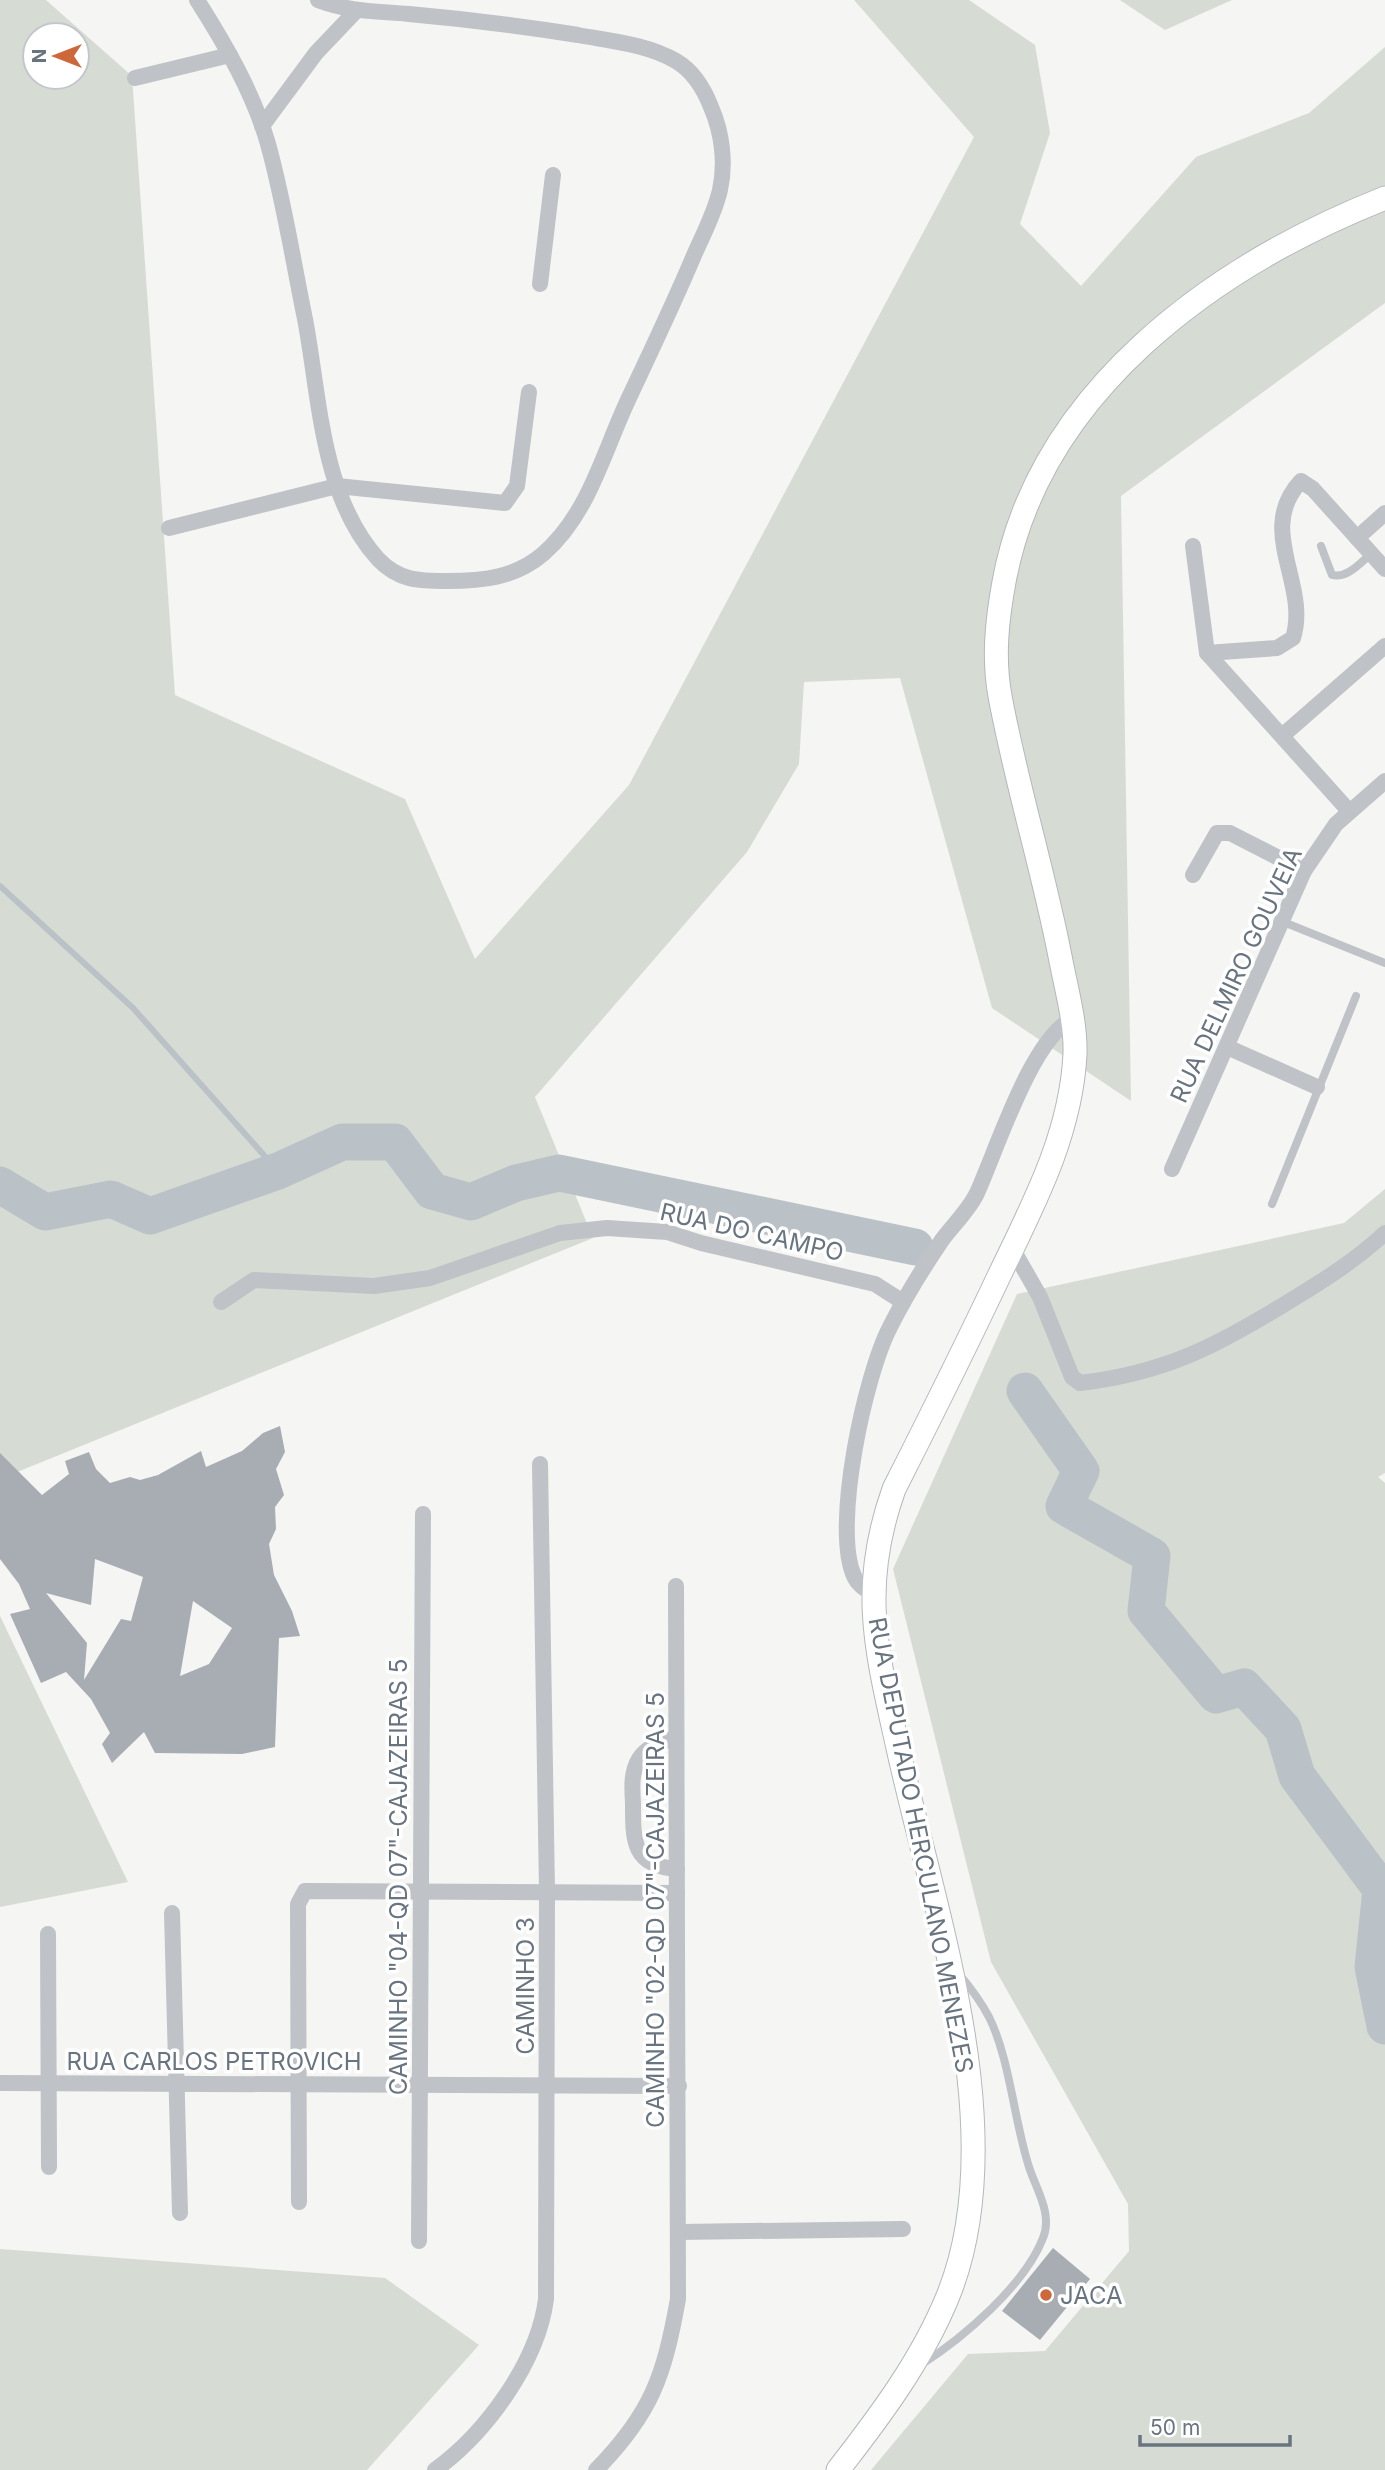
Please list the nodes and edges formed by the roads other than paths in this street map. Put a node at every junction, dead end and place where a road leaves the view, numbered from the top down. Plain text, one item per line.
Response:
1 (197, 0) edge
2 (318, 0) edge
3 (355, 12) junction
4 (230, 55) junction
5 (135, 78) dead end
6 (261, 126) junction
7 (553, 176) dead end
8 (1385, 198) edge
9 (540, 284) dead end
10 (529, 392) dead end
11 (338, 486) junction
12 (1385, 513) edge
13 (169, 528) dead end
14 (1356, 538) junction
15 (1193, 546) dead end
16 (1321, 547) dead end
17 (1371, 554) junction
18 (1385, 569) edge
19 (1385, 646) edge
20 (1207, 653) junction
21 (1282, 736) junction
22 (1385, 781) edge
23 (1349, 811) junction
24 (1304, 871) junction
25 (1193, 876) dead end
26 (1281, 921) junction
27 (1385, 963) edge
28 (1356, 996) dead end
29 (1072, 1019) junction
30 (1227, 1047) junction
31 (1317, 1087) junction
32 (1172, 1169) dead end
33 (1272, 1204) dead end
34 (1385, 1233) edge
35 (1012, 1248) junction
36 (221, 1302) dead end
37 (903, 1302) junction
38 (540, 1464) dead end
39 (423, 1514) dead end
40 (676, 1587) dead end
41 (873, 1594) junction
42 (676, 1738) junction
43 (677, 1869) junction
44 (421, 1891) junction
45 (547, 1891) junction
46 (677, 1893) junction
47 (172, 1913) dead end
48 (48, 1934) dead end
49 (948, 1961) junction
50 (0, 2083) edge
51 (548, 2083) junction
52 (51, 2084) junction
53 (175, 2084) junction
54 (299, 2084) junction
55 (419, 2084) junction
56 (680, 2086) junction
57 (49, 2167) dead end
58 (299, 2203) dead end
59 (180, 2213) dead end
60 (903, 2228) dead end
61 (680, 2232) junction
62 (419, 2241) dead end
63 (908, 2373) junction
64 (435, 2470) edge
65 (596, 2470) edge
66 (838, 2470) edge

1 - 4 street
2 - 3 street
3 - 6 street
3 - 11 street
4 - 5 street
4 - 6 street
6 - 11 street
7 - 9 street
8 - 29 main road, RUA DEPUTADO HERCULANO MENEZES
10 - 11 street
11 - 13 street
12 - 14 street
14 - 17 street
14 - 20 street
15 - 20 street
16 - 17 lane
17 - 18 street
19 - 21 street
20 - 21 street
21 - 23 street
22 - 23 street, RUA DELMIRO GOUVEIA
23 - 24 street, RUA DELMIRO GOUVEIA
24 - 25 street
24 - 26 street, RUA DELMIRO GOUVEIA
26 - 27 lane
26 - 30 street, RUA DELMIRO GOUVEIA
28 - 31 lane
29 - 35 main road, RUA DEPUTADO HERCULANO MENEZES
29 - 37 street
30 - 31 street
30 - 32 street, RUA DELMIRO GOUVEIA
31 - 33 lane
34 - 35 street
35 - 41 main road, RUA DEPUTADO HERCULANO MENEZES
36 - 37 street, RUA DO CAMPO
37 - 41 street
38 - 45 street, CAMINHO 3
39 - 44 street, CAMINHO "04-QD 07"-CAJAZEIRAS 5
40 - 42 street, CAMINHO "02-QD 07"-CAJAZEIRAS 5
41 - 49 main road, RUA DEPUTADO HERCULANO MENEZES
42 - 43 street, CAMINHO "02-QD 07"-CAJAZEIRAS 5
42 - 43 street
43 - 46 street, CAMINHO "02-QD 07"-CAJAZEIRAS 5
44 - 45 street
44 - 54 street
44 - 55 street, CAMINHO "04-QD 07"-CAJAZEIRAS 5
45 - 46 street
45 - 51 street, CAMINHO 3
46 - 56 street, CAMINHO "02-QD 07"-CAJAZEIRAS 5
47 - 53 street
48 - 52 street
49 - 63 main road, RUA DEPUTADO HERCULANO MENEZES
49 - 63 lane
50 - 52 street, RUA CARLOS PETROVICH
51 - 55 street, RUA CARLOS PETROVICH
51 - 56 street, RUA CARLOS PETROVICH
51 - 64 street, CAMINHO 3
52 - 53 street, RUA CARLOS PETROVICH
52 - 57 street
53 - 54 street, RUA CARLOS PETROVICH
53 - 59 street
54 - 55 street, RUA CARLOS PETROVICH
54 - 58 street
55 - 62 street, CAMINHO "04-QD 07"-CAJAZEIRAS 5
56 - 61 street, CAMINHO "02-QD 07"-CAJAZEIRAS 5
60 - 61 street
61 - 65 street, CAMINHO "02-QD 07"-CAJAZEIRAS 5
63 - 66 main road, RUA DEPUTADO HERCULANO MENEZES

